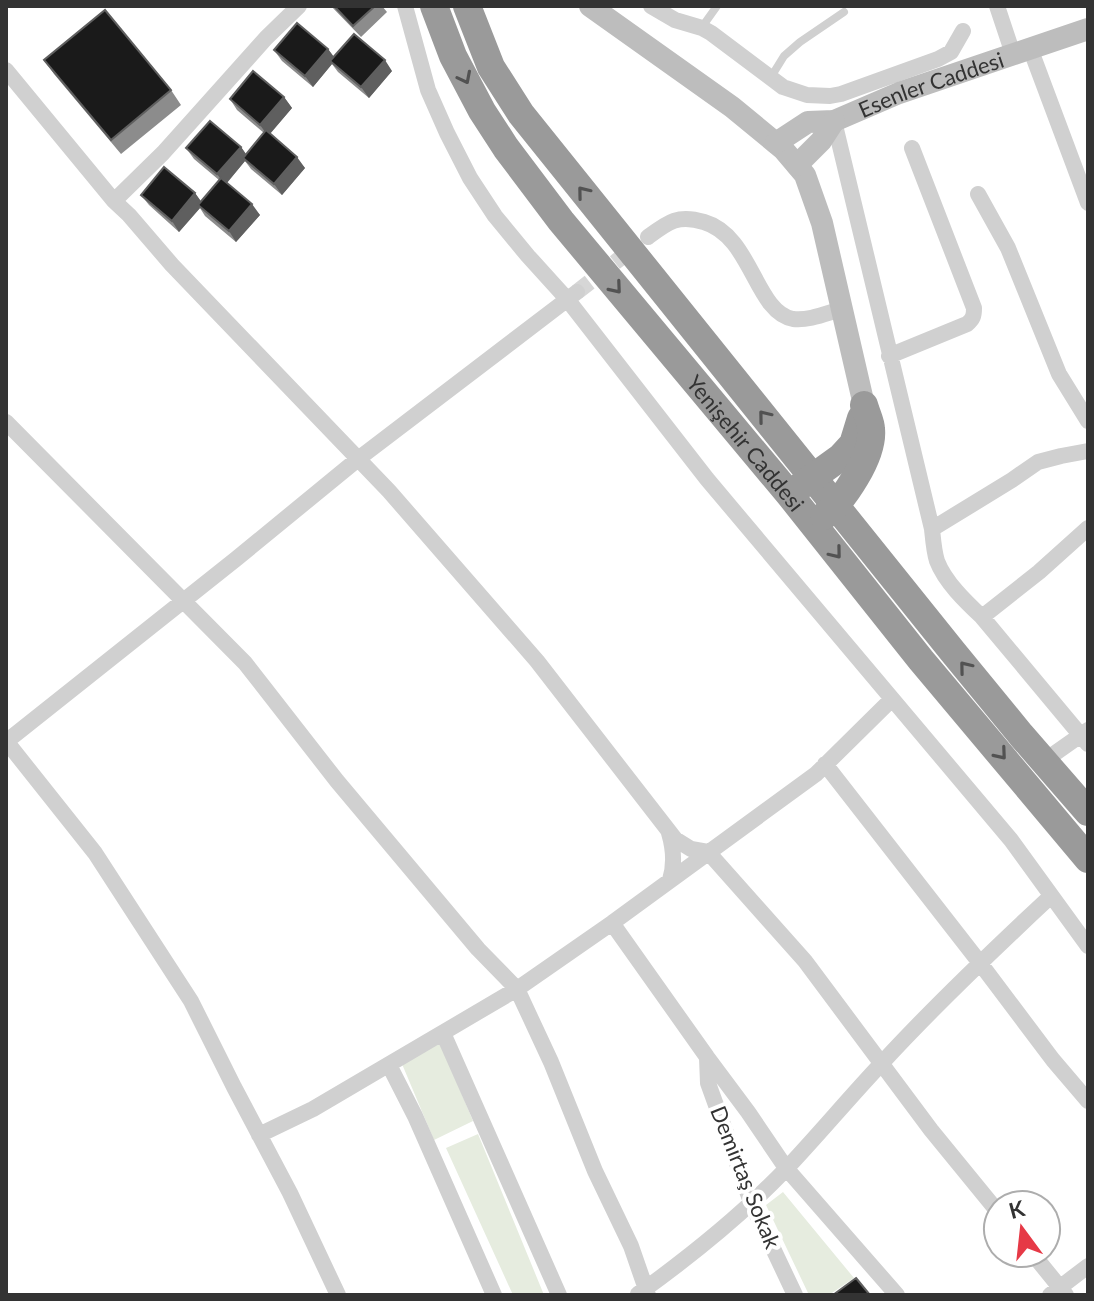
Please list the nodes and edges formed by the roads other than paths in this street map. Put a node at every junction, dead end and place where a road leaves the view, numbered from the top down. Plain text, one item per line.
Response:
1 (299, 6) edge
2 (405, 6) edge
3 (434, 6) edge
4 (467, 6) edge
5 (590, 6) edge
6 (651, 6) edge
7 (717, 6) edge
8 (997, 6) edge
9 (844, 12) dead end
10 (702, 28) junction
11 (1088, 29) edge
12 (963, 31) dead end
13 (1022, 51) junction
14 (6, 70) edge
15 (771, 77) junction
16 (834, 121) junction
17 (776, 143) junction
18 (912, 148) dead end
19 (797, 165) junction
20 (1086, 193) edge
21 (978, 194) dead end
22 (114, 201) junction
23 (648, 237) tunnel mouth
24 (572, 296) junction
25 (842, 309) junction
26 (889, 356) junction
27 (864, 405) junction
28 (1088, 421) edge
29 (6, 422) edge
30 (1088, 451) edge
31 (358, 459) junction
32 (813, 476) junction
33 (789, 494) junction
34 (837, 506) junction
35 (813, 525) junction
36 (1088, 528) edge
37 (932, 529) junction
38 (185, 600) junction
39 (982, 617) junction
40 (892, 699) junction
41 (1086, 737) edge
42 (6, 741) edge
43 (1044, 761) junction
44 (825, 764) junction
45 (1088, 812) edge
46 (669, 832) junction
47 (708, 852) junction
48 (1088, 859) edge
49 (670, 880) junction
50 (1051, 896) junction
51 (612, 923) junction
52 (1088, 946) edge
53 (980, 963) junction
54 (517, 989) junction
55 (443, 1033) junction
56 (707, 1057) junction
57 (882, 1062) junction
58 (389, 1065) junction
59 (1088, 1101) edge
60 (259, 1135) junction
61 (786, 1168) junction
62 (982, 1192) edge
63 (751, 1202) junction
64 (1088, 1266) edge
65 (1043, 1269) edge
66 (1058, 1292) edge
67 (643, 1293) edge
68 (338, 1295) edge
69 (494, 1295) edge
70 (559, 1295) edge
71 (795, 1295) edge
72 (897, 1295) edge

1 - 22 street
2 - 24 street
3 -> 33 highway, Yenişehir Caddesi
32 -> 4 highway, Yenişehir Caddesi
5 - 17 street
6 - 10 street
7 - 10 lane
8 - 13 street
9 - 15 lane
10 - 15 street
11 - 13 street, Esenler Caddesi
12 - 15 street
13 - 16 street, Esenler Caddesi
13 - 20 street
14 - 22 street
16 - 17 street, Esenler Caddesi
16 - 19 street
16 - 26 street
17 - 19 street
18 - 26 street
19 - 25 street
21 - 28 street
22 - 31 street
23 - 25 street
24 - 31 street
24 - 40 street
25 - 27 street
26 - 37 street
27 - 32 highway
27 - 34 highway
29 - 38 street
30 - 37 street
31 - 38 street
31 - 46 street
32 - 33 highway
32 - 34 highway, Yenişehir Caddesi
33 - 35 highway, Yenişehir Caddesi
34 - 35 highway
43 -> 34 highway, Yenişehir Caddesi
35 -> 48 highway, Yenişehir Caddesi
36 - 39 street
37 - 39 street
38 - 42 street
38 - 54 street
39 - 41 street
40 - 44 street
40 - 50 street
41 - 43 street
42 - 60 street
43 - 45 highway, Yenişehir Caddesi
44 - 47 street
44 - 53 street
46 - 47 street
46 - 49 street
47 - 49 street
47 - 57 street
49 - 51 street
50 - 52 street
50 - 53 street
51 - 54 street
51 - 56 street
53 - 57 street
53 - 59 street
54 - 55 street
54 - 67 street
55 - 58 street
55 - 70 street
56 - 61 street
56 - 63 street, Demirtaş Sokak
57 - 61 street
57 - 62 street
58 - 60 street
58 - 69 street
60 - 68 street
61 - 63 street
61 - 72 street
63 - 67 street
63 - 71 street, Demirtaş Sokak
64 - 66 street
65 - 66 street

